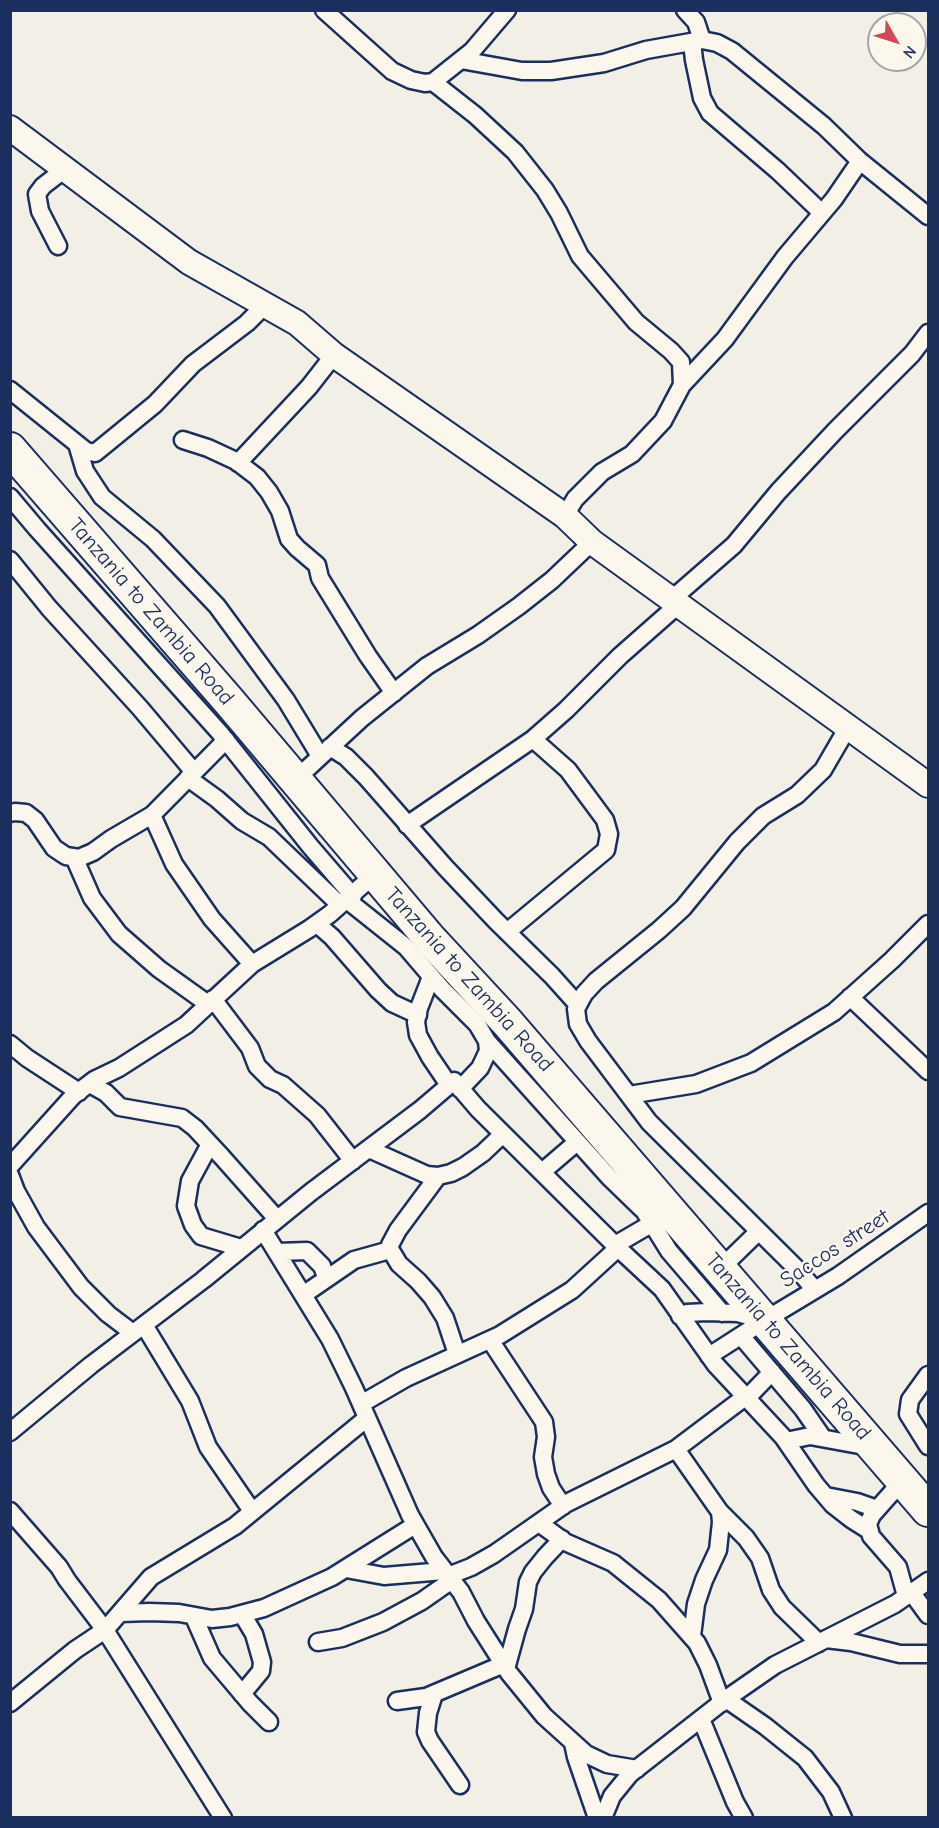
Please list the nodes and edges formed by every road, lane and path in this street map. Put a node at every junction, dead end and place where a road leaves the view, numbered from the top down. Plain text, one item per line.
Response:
1 (324, 10) edge
2 (507, 10) edge
3 (685, 10) edge
4 (697, 41) junction
5 (461, 60) junction
6 (433, 82) junction
7 (10, 128) edge
8 (860, 161) junction
9 (65, 169) junction
10 (822, 213) junction
11 (928, 216) edge
12 (58, 246) dead end
13 (266, 304) junction
14 (928, 333) edge
15 (334, 355) junction
16 (682, 385) junction
17 (10, 390) edge
18 (183, 440) dead end
19 (76, 444) junction
20 (10, 449) edge
21 (238, 463) junction
22 (10, 497) edge
23 (565, 516) junction
24 (592, 542) junction
25 (12, 566) edge
26 (676, 601) junction
27 (394, 693) junction
28 (848, 727) junction
29 (533, 739) junction
30 (226, 740) junction
31 (325, 752) junction
32 (191, 775) junction
33 (295, 780) junction
34 (928, 785) edge
35 (12, 808) edge
36 (152, 815) junction
37 (407, 825) junction
38 (74, 857) junction
39 (375, 874) junction
40 (347, 900) junction
41 (317, 924) junction
42 (928, 924) edge
43 (507, 932) junction
44 (252, 964) junction
45 (431, 977) junction
46 (850, 997) junction
47 (211, 1001) junction
48 (578, 1005) junction
49 (418, 1015) junction
50 (488, 1041) junction
51 (10, 1044) edge
52 (928, 1071) edge
53 (455, 1087) junction
54 (84, 1088) junction
55 (629, 1095) junction
56 (504, 1134) junction
57 (577, 1142) junction
58 (210, 1144) junction
59 (369, 1149) junction
60 (353, 1161) junction
61 (10, 1166) edge
62 (634, 1168) junction
63 (542, 1172) junction
64 (10, 1175) edge
65 (438, 1176) junction
66 (928, 1213) edge
67 (646, 1216) junction
68 (277, 1219) junction
69 (263, 1230) junction
70 (759, 1231) junction
71 (617, 1247) junction
72 (241, 1248) junction
73 (390, 1250) junction
74 (277, 1252) junction
75 (720, 1269) junction
76 (326, 1277) junction
77 (815, 1290) junction
78 (303, 1295) junction
79 (722, 1312) junction
80 (680, 1316) junction
81 (753, 1328) junction
82 (139, 1329) junction
83 (490, 1340) junction
84 (457, 1354) junction
85 (709, 1356) junction
86 (772, 1372) junction
87 (926, 1382) edge
88 (745, 1398) junction
89 (364, 1411) junction
90 (10, 1432) edge
91 (823, 1438) junction
92 (786, 1441) junction
93 (928, 1446) edge
94 (875, 1448) junction
95 (676, 1449) junction
96 (903, 1480) junction
97 (826, 1496) junction
98 (563, 1506) junction
99 (877, 1509) junction
100 (928, 1510) edge
101 (10, 1511) edge
102 (252, 1511) junction
103 (720, 1512) junction
104 (539, 1523) junction
105 (415, 1525) junction
106 (870, 1531) junction
107 (562, 1539) junction
108 (346, 1569) junction
109 (448, 1576) junction
110 (928, 1581) edge
111 (909, 1594) junction
112 (121, 1613) junction
113 (242, 1614) junction
114 (928, 1615) edge
115 (194, 1617) junction
116 (105, 1630) junction
117 (692, 1636) junction
118 (823, 1641) junction
119 (318, 1642) dead end
120 (928, 1654) edge
121 (505, 1667) junction
122 (242, 1694) junction
123 (434, 1694) junction
124 (397, 1701) dead end
125 (724, 1701) junction
126 (10, 1703) edge
127 (701, 1719) junction
128 (269, 1722) dead end
129 (573, 1743) junction
130 (637, 1769) junction
131 (460, 1785) dead end
132 (224, 1818) edge
133 (597, 1818) edge
134 (603, 1818) edge
135 (744, 1818) edge
136 (843, 1818) edge

1 - 6 street
2 - 5 street
3 - 4 street
4 - 5 street
4 - 8 street
4 - 10 street
5 - 6 street
6 - 16 street
7 - 9 street
8 - 10 street
8 - 11 street
9 - 12 street
9 - 13 street
10 - 16 street
13 - 15 street
13 - 19 street
14 - 26 street
15 - 21 street
15 - 23 street
16 - 23 street
17 - 19 street
18 - 21 street
19 - 31 street
20 - 33 highway, Tanzania to Zambia Road
21 - 27 street
22 - 30 street
23 - 24 street
24 - 26 street
24 - 27 street
25 - 32 street
26 - 28 street
26 - 29 street
27 - 31 street
28 - 34 street
28 - 48 street
29 - 37 street
29 - 43 street
30 - 32 street
30 - 40 street
31 - 33 street
31 - 37 street
32 - 36 street
32 - 40 street
33 - 39 highway, Tanzania to Zambia Road
35 - 38 street
36 - 38 street
36 - 44 street
37 - 43 street
38 - 47 street
39 - 40 street
39 - 62 highway, Tanzania to Zambia Road
40 - 41 street
40 - 45 street
41 - 44 street
41 - 49 street
42 - 46 street
43 - 48 street
44 - 47 street
45 - 49 street
45 - 50 street
46 - 52 street
46 - 55 street
47 - 54 street
47 - 60 street
48 - 55 street
49 - 53 street
50 - 53 street
50 - 57 street
51 - 54 street
53 - 56 street
53 - 59 street
54 - 58 street
54 - 61 street
55 - 70 street
56 - 63 street
56 - 65 street
57 - 63 street
57 - 67 street
58 - 68 street
58 - 72 street
59 - 60 street
59 - 65 street
60 - 68 street
62 - 67 street
62 - 75 highway, Tanzania to Zambia Road
63 - 71 street
64 - 82 street
65 - 73 street
66 - 77 street, Saccos street
67 - 71 street
67 - 79 street
68 - 69 street
69 - 72 street
69 - 74 street
70 - 75 street
70 - 77 street
71 - 80 street
71 - 83 street
72 - 82 street
73 - 76 street
73 - 84 street
74 - 76 street
74 - 78 street
75 - 81 highway, Tanzania to Zambia Road
76 - 78 street
77 - 81 street, Saccos street
78 - 89 street
79 - 80 street
79 - 81 street
80 - 85 street
81 - 85 street, Saccos street
81 - 86 street
81 - 94 highway, Tanzania to Zambia Road
82 - 90 street
82 - 102 street
83 - 84 street
83 - 98 street
84 - 89 street
85 - 88 street
86 - 88 street
86 - 91 street
87 - 93 street
88 - 92 street
88 - 95 street
89 - 102 street
89 - 105 street
91 - 92 street
91 - 94 street
92 - 97 street
94 - 96 highway, Tanzania to Zambia Road
95 - 98 street
95 - 103 street
96 - 99 street
96 - 100 highway, Tanzania to Zambia Road
97 - 99 street
97 - 106 street
98 - 104 street
99 - 106 street
101 - 116 street
102 - 112 street
103 - 117 street
103 - 118 street
104 - 107 street
104 - 109 street
105 - 108 street
105 - 109 street
106 - 111 street
107 - 117 street
107 - 121 street
108 - 109 street
108 - 113 street
109 - 119 street
109 - 121 street
110 - 111 street
111 - 114 street
111 - 118 street
112 - 115 street
112 - 116 street
113 - 115 street
113 - 122 street
115 - 122 street
116 - 126 street
116 - 132 street
117 - 125 street
118 - 120 street
118 - 125 street
121 - 123 street
121 - 129 street
122 - 128 street
123 - 124 street
123 - 131 street
125 - 127 street
125 - 136 street
127 - 130 street
127 - 135 street
129 - 130 street
129 - 133 street
130 - 134 street

